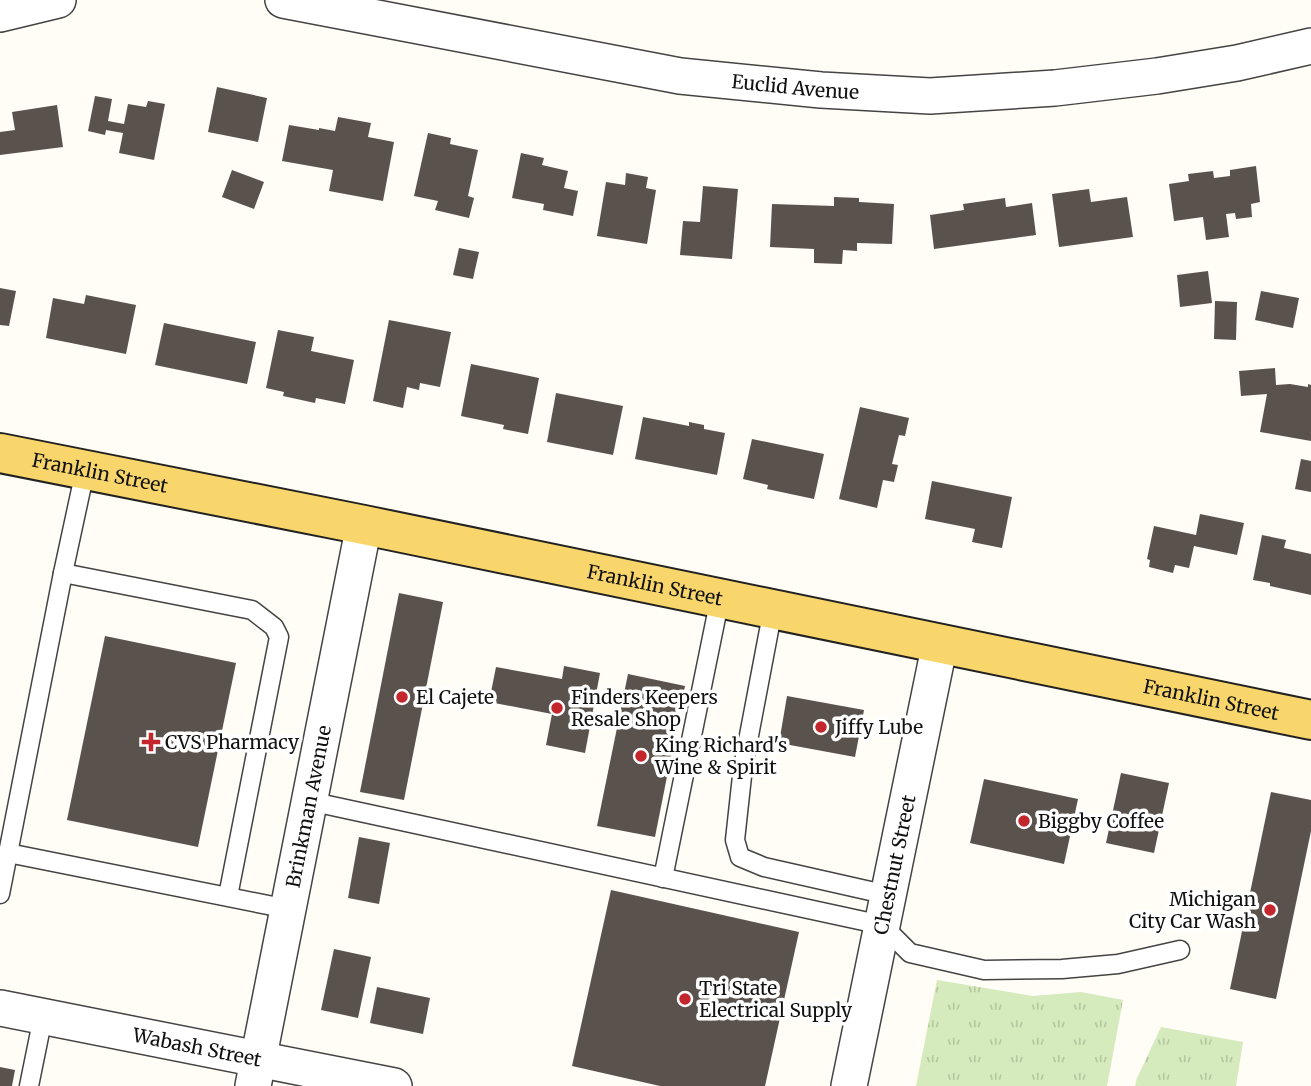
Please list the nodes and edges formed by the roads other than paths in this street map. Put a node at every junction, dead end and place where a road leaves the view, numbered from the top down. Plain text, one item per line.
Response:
1 (58, 0) edge
2 (283, 0) edge
3 (0, 14) edge
4 (1311, 46) edge
5 (0, 453) edge
6 (85, 471) junction
7 (364, 525) junction
8 (63, 573) junction
9 (720, 598) junction
10 (773, 609) junction
11 (940, 643) junction
12 (1311, 720) edge
13 (309, 801) junction
14 (8, 853) junction
15 (663, 878) junction
16 (0, 894) edge
17 (228, 896) junction
18 (288, 908) junction
19 (885, 910) junction
20 (1180, 950) dead end
21 (0, 1008) edge
22 (43, 1017) junction
23 (256, 1073) edge
24 (29, 1086) edge
25 (394, 1086) edge
26 (849, 1086) edge

1 - 3 street
2 - 4 street, Euclid Avenue
5 - 6 main road, Franklin Street
6 - 7 main road, Franklin Street
6 - 8 lane
7 - 9 main road, Franklin Street
7 - 13 street, Brinkman Avenue
8 - 14 lane
8 - 17 lane
9 - 10 main road, Franklin Street
9 - 15 lane
10 - 11 main road, Franklin Street
10 - 19 lane
11 - 12 main road, Franklin Street
11 - 19 street, Chestnut Street
13 - 15 lane
13 - 18 street, Brinkman Avenue
14 - 16 lane
14 - 17 lane
15 - 19 lane
17 - 18 lane
18 - 23 street, Brinkman Avenue
19 - 20 lane
19 - 26 street, Chestnut Street
21 - 22 street, Wabash Street
22 - 23 street, Wabash Street
22 - 24 lane
23 - 25 street, Wabash Street

